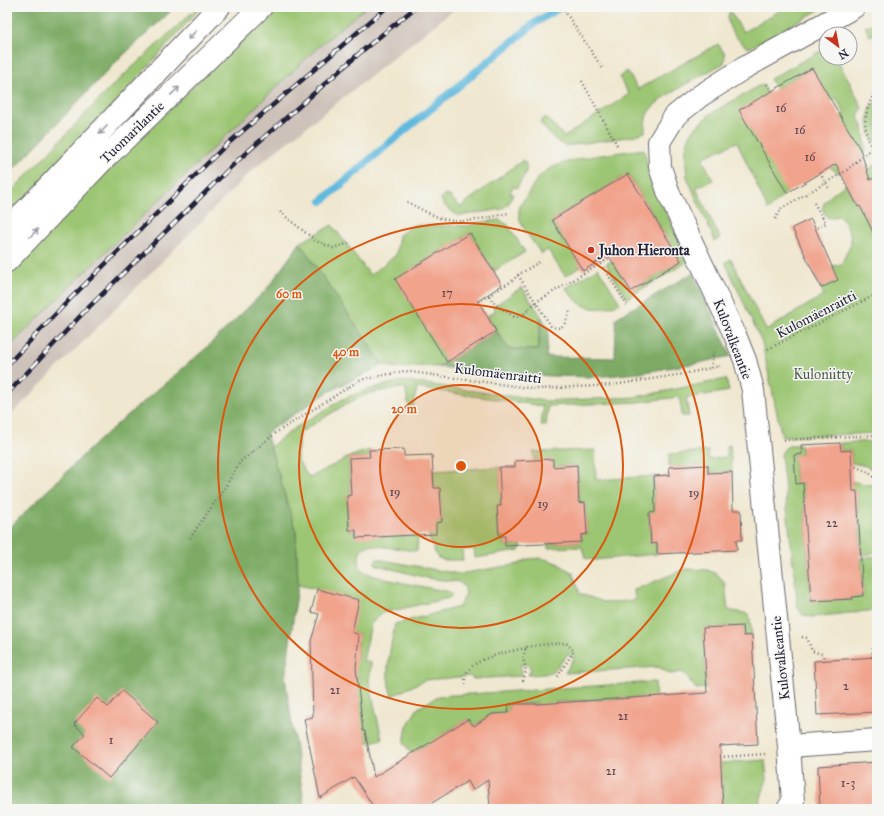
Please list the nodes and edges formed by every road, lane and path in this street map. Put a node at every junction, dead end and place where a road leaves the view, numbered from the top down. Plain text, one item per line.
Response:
1 (218, 7) edge
2 (261, 7) edge
3 (562, 7) edge
4 (854, 7) edge
5 (603, 69) dead end
6 (582, 81) dead end
7 (877, 87) edge
8 (877, 145) edge
9 (618, 146) dead end
10 (872, 148) junction
11 (820, 173) dead end
12 (826, 183) junction
13 (830, 190) dead end
14 (407, 202) dead end
15 (814, 203) dead end
16 (280, 212) dead end
17 (509, 213) dead end
18 (775, 219) dead end
19 (815, 229) dead end
20 (7, 230) edge
21 (350, 243) dead end
22 (610, 258) dead end
23 (7, 261) edge
24 (539, 262) dead end
25 (601, 264) junction
26 (518, 275) junction
27 (877, 294) edge
28 (489, 296) junction
29 (478, 302) dead end
30 (536, 302) junction
31 (627, 305) dead end
32 (570, 310) dead end
33 (745, 360) junction
34 (877, 435) edge
35 (780, 440) dead end
36 (852, 465) dead end
37 (877, 480) edge
38 (190, 538) dead end
39 (802, 636) dead end
40 (877, 645) edge
41 (526, 648) junction
42 (872, 657) dead end
43 (824, 660) dead end
44 (556, 679) dead end
45 (523, 681) dead end
46 (465, 684) dead end
47 (877, 740) edge
48 (780, 750) junction
49 (720, 757) dead end
50 (788, 809) edge

1 -> 20 street, Tuomarilantie
23 -> 2 street, Tuomarilantie
3 - 5 path
4 - 33 street, Kulovalkeantie
6 - 9 path
7 - 10 path
8 - 10 path
10 - 12 path
11 - 12 path
12 - 13 path
12 - 18 path
14 - 17 path
15 - 19 path
16 - 21 path
22 - 25 path
24 - 26 path
25 - 30 path
25 - 31 path
26 - 28 path
26 - 30 path
27 - 33 path, Kulomäenraitti
28 - 29 path
28 - 30 path
30 - 32 path
33 - 38 path, Kulomäenraitti
33 - 48 street, Kulovalkeantie
34 - 35 path
36 - 37 path
39 - 43 path
40 - 42 path
41 - 44 path
41 - 45 path
41 - 46 path
47 - 48 street
48 - 49 path
48 - 50 street, Kulovalkeantie

